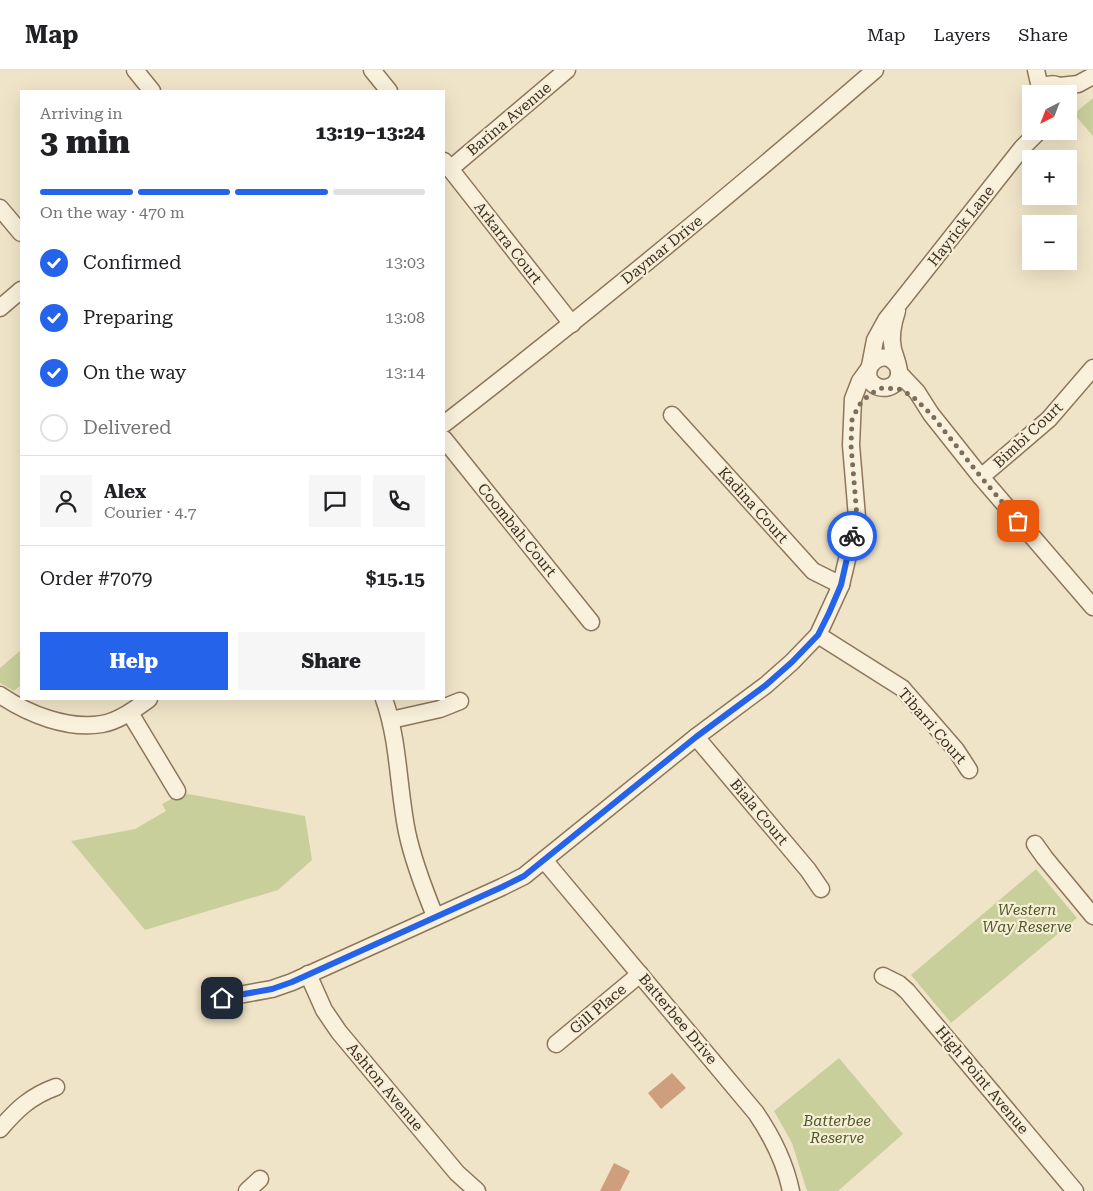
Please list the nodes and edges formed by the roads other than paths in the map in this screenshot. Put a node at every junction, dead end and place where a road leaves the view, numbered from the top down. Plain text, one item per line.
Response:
1 (135, 70) edge
2 (372, 70) edge
3 (568, 70) edge
4 (875, 70) edge
5 (1036, 70) edge
6 (1093, 76) edge
7 (1093, 81) edge
8 (1039, 85) edge
9 (1072, 85) edge
10 (1078, 88) edge
11 (151, 90) edge
12 (388, 90) edge
13 (1025, 140) edge
14 (1030, 140) edge
15 (1022, 148) junction
16 (447, 165) edge
17 (0, 208) edge
18 (20, 232) edge
19 (20, 291) edge
20 (899, 305) junction
21 (0, 308) edge
22 (572, 324) junction
23 (869, 368) junction
24 (1093, 368) edge
25 (899, 370) junction
26 (885, 388) junction
27 (931, 414) junction
28 (672, 415) dead end
29 (852, 420) junction
30 (445, 423) edge
31 (445, 440) edge
32 (981, 477) junction
33 (841, 585) junction
34 (1093, 607) edge
35 (591, 622) dead end
36 (818, 635) junction
37 (0, 695) edge
38 (148, 700) edge
39 (384, 700) edge
40 (460, 701) dead end
41 (130, 713) junction
42 (391, 720) junction
43 (696, 737) junction
44 (969, 770) dead end
45 (176, 791) dead end
46 (1035, 844) dead end
47 (544, 860) junction
48 (821, 889) dead end
49 (435, 916) junction
50 (1093, 916) edge
51 (308, 974) junction
52 (640, 974) junction
53 (883, 976) dead end
54 (222, 998) dead end
55 (556, 1044) dead end
56 (56, 1087) dead end
57 (0, 1129) edge
58 (260, 1180) dead end
59 (246, 1191) edge
60 (477, 1191) edge
61 (791, 1191) edge
62 (1075, 1191) edge

1 - 11 street
2 - 12 street
3 - 16 street, Barina Avenue
4 - 22 street, Daymar Drive
5 - 8 street
6 - 9 street
7 - 10 street
13 - 15 street, Hayrick Lane
14 - 15 street, Hayrick Lane
15 - 20 street, Hayrick Lane
16 - 22 street, Arkarra Court
17 - 18 street
19 - 21 street
20 - 23 street, Hayrick Lane
20 - 25 street, Hayrick Lane
22 - 30 street, Daymar Drive
23 - 25 street
23 - 26 street
23 - 29 street, Hayrick Lane
24 - 32 street, Bimbi Court
25 - 26 street
25 - 27 street
26 - 27 street
26 - 29 street, Hayrick Lane
27 - 32 street
28 - 33 street, Kadina Court
29 - 33 street, Hayrick Lane
31 - 35 street, Coombah Court
32 - 34 street
33 - 36 street, Hayrick Lane
36 - 43 street, Hayrick Lane
36 - 44 street, Tibarri Court
37 - 41 street
38 - 41 street
39 - 42 street
40 - 42 street
41 - 45 street
42 - 49 street
43 - 47 street, Hayrick Lane
43 - 48 street, Biala Court
46 - 50 street
47 - 49 street, Hayrick Lane
47 - 52 street, Batterbee Drive
49 - 51 street, Hayrick Lane
51 - 54 street, Hayrick Lane
51 - 60 street, Ashton Avenue
52 - 55 street, Gill Place
52 - 61 street, Batterbee Drive
53 - 62 street, High Point Avenue
56 - 57 street
58 - 59 street

